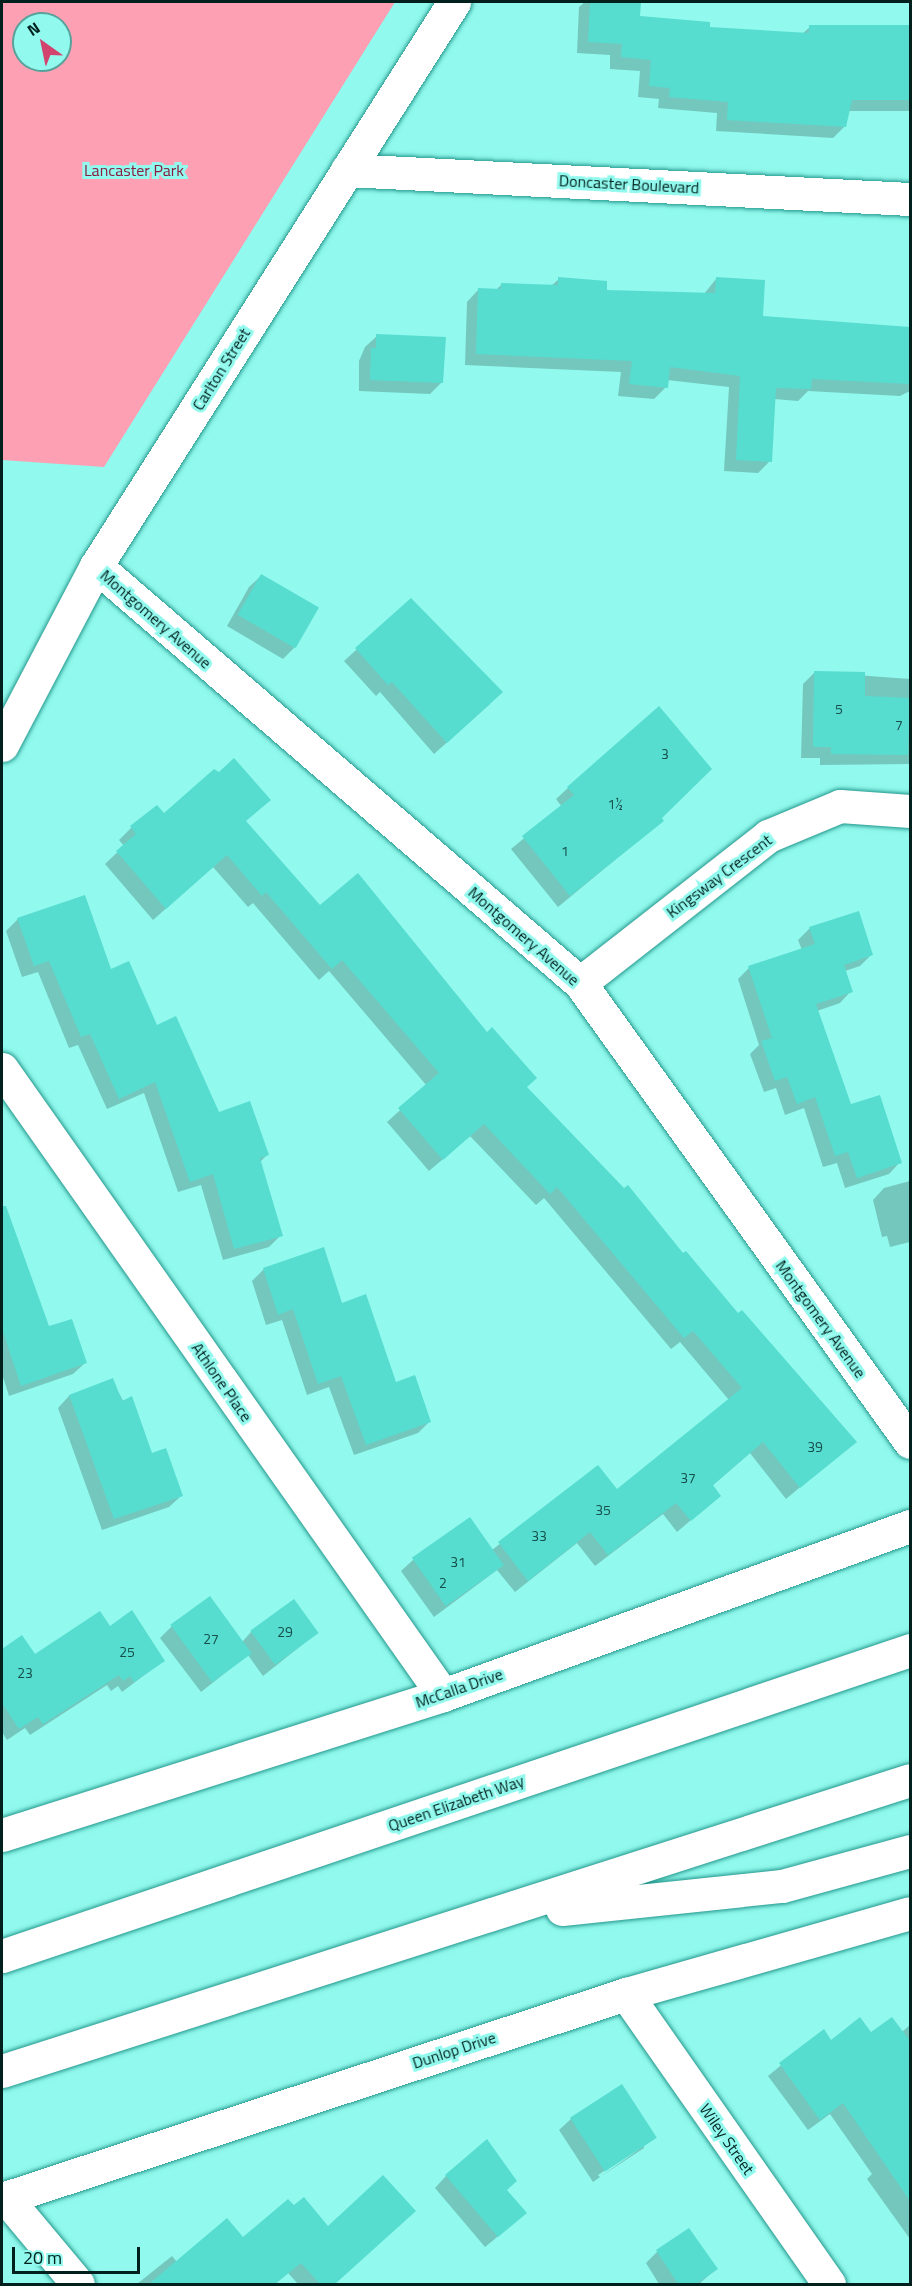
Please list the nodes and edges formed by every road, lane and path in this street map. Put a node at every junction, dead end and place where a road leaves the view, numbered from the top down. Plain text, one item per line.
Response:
1 (454, 2) edge
2 (347, 170) junction
3 (910, 199) edge
4 (96, 566) junction
5 (2, 745) edge
6 (910, 811) edge
7 (580, 983) junction
8 (2, 1069) edge
9 (910, 1442) edge
10 (910, 1526) edge
11 (910, 1650) edge
12 (442, 1695) junction
13 (910, 1780) edge
14 (2, 1835) edge
15 (910, 1851) edge
16 (910, 1913) edge
17 (498, 1915) junction
18 (2, 1956) edge
19 (626, 1994) junction
20 (2, 2071) edge
21 (4, 2198) edge
22 (78, 2284) edge
23 (828, 2284) edge

1 - 2 main road, Carlton Street
2 - 3 main road, Doncaster Boulevard
2 - 4 main road, Carlton Street
4 - 5 main road, Carlton Street
4 - 7 main road, Montgomery Avenue
6 - 7 main road, Kingsway Crescent
7 - 9 main road, Montgomery Avenue
8 - 12 main road, Athlone Place
10 - 12 main road, McCalla Drive
11 - 18 main road, Queen Elizabeth Way
12 - 14 main road, McCalla Drive
13 - 17 main road
15 - 17 main road
16 - 19 main road, Dunlop Drive
17 - 20 main road
19 - 21 main road, Dunlop Drive
19 - 23 main road, Wiley Street
21 - 22 main road

